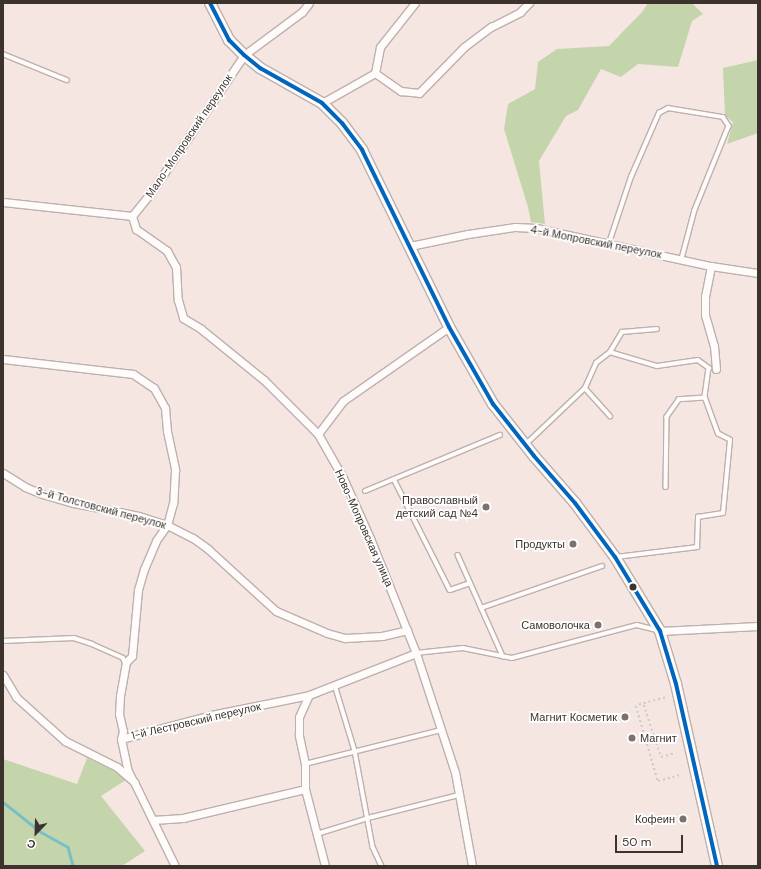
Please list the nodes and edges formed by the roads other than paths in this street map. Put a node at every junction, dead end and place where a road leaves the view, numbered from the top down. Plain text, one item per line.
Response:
1 (210, 3) edge
2 (309, 3) edge
3 (415, 3) edge
4 (529, 3) edge
5 (3, 54) edge
6 (244, 55) junction
7 (375, 73) junction
8 (67, 80) dead end
9 (322, 103) junction
10 (3, 202) edge
11 (132, 216) junction
12 (609, 244) junction
13 (410, 246) junction
14 (682, 259) junction
15 (711, 266) junction
16 (758, 273) edge
17 (449, 327) junction
18 (657, 329) dead end
19 (610, 352) junction
20 (3, 359) edge
21 (716, 369) dead end
22 (585, 388) junction
23 (705, 398) junction
24 (610, 416) dead end
25 (318, 434) junction
26 (500, 435) dead end
27 (525, 445) junction
28 (3, 473) edge
29 (394, 479) junction
30 (666, 487) dead end
31 (365, 491) dead end
32 (167, 525) junction
33 (458, 555) dead end
34 (615, 557) junction
35 (602, 566) dead end
36 (470, 583) junction
37 (481, 608) junction
38 (758, 626) edge
39 (407, 630) junction
40 (660, 631) junction
41 (3, 641) edge
42 (416, 653) junction
43 (503, 656) junction
44 (126, 662) junction
45 (3, 675) edge
46 (336, 685) junction
47 (309, 695) junction
48 (441, 730) junction
49 (121, 739) junction
50 (355, 751) junction
51 (305, 764) junction
52 (134, 782) junction
53 (305, 789) junction
54 (459, 795) junction
55 (368, 818) junction
56 (153, 820) junction
57 (317, 834) junction
58 (175, 866) edge
59 (325, 866) edge
60 (382, 866) edge
61 (472, 866) edge
62 (717, 866) edge

1 - 6 main road
2 - 6 street, Мало-Мопровский переулок
3 - 7 street
4 - 7 street
5 - 8 lane
6 - 9 main road
6 - 11 street, Мало-Мопровский переулок
7 - 9 street
9 - 13 main road
10 - 11 street
11 - 25 street, Ново-Мопровская улица
12 - 13 street, 4-й Мопровский переулок
12 - 14 street, 4-й Мопровский переулок
12 - 14 lane
13 - 17 main road
14 - 15 street, 4-й Мопровский переулок
15 - 16 street, 4-й Мопровский переулок
15 - 21 street
17 - 25 street
17 - 27 main road
18 - 19 lane
19 - 22 lane
19 - 23 lane
20 - 32 street, 1-й Лестровский переулок
22 - 24 lane
22 - 27 lane
23 - 30 lane
23 - 34 lane
25 - 39 street, Ново-Мопровская улица
26 - 29 lane
27 - 34 main road
28 - 32 street, 3-й Толстовский переулок
29 - 31 lane
29 - 36 lane
32 - 39 street, 3-й Толстовский переулок
32 - 44 street, 1-й Лестровский переулок
33 - 36 lane
34 - 40 main road
35 - 37 lane
36 - 37 lane
37 - 43 lane
38 - 40 street
39 - 42 street, Ново-Мопровская улица
40 - 43 lane
40 - 62 main road
41 - 44 lane
42 - 43 lane
42 - 46 street, 1-й Лестровский переулок
42 - 48 street, Ново-Мопровская улица
44 - 49 street, 1-й Лестровский переулок
45 - 52 street
46 - 47 street, 1-й Лестровский переулок
46 - 50 lane
47 - 49 street, 1-й Лестровский переулок
47 - 51 street
48 - 50 lane
48 - 54 street, Ново-Мопровская улица
49 - 52 street
50 - 51 lane
50 - 55 lane
51 - 53 street
52 - 56 street
53 - 56 street
53 - 57 street
54 - 55 lane
54 - 61 street, Ново-Мопровская улица
55 - 57 lane
55 - 60 lane
56 - 58 street
57 - 59 street

